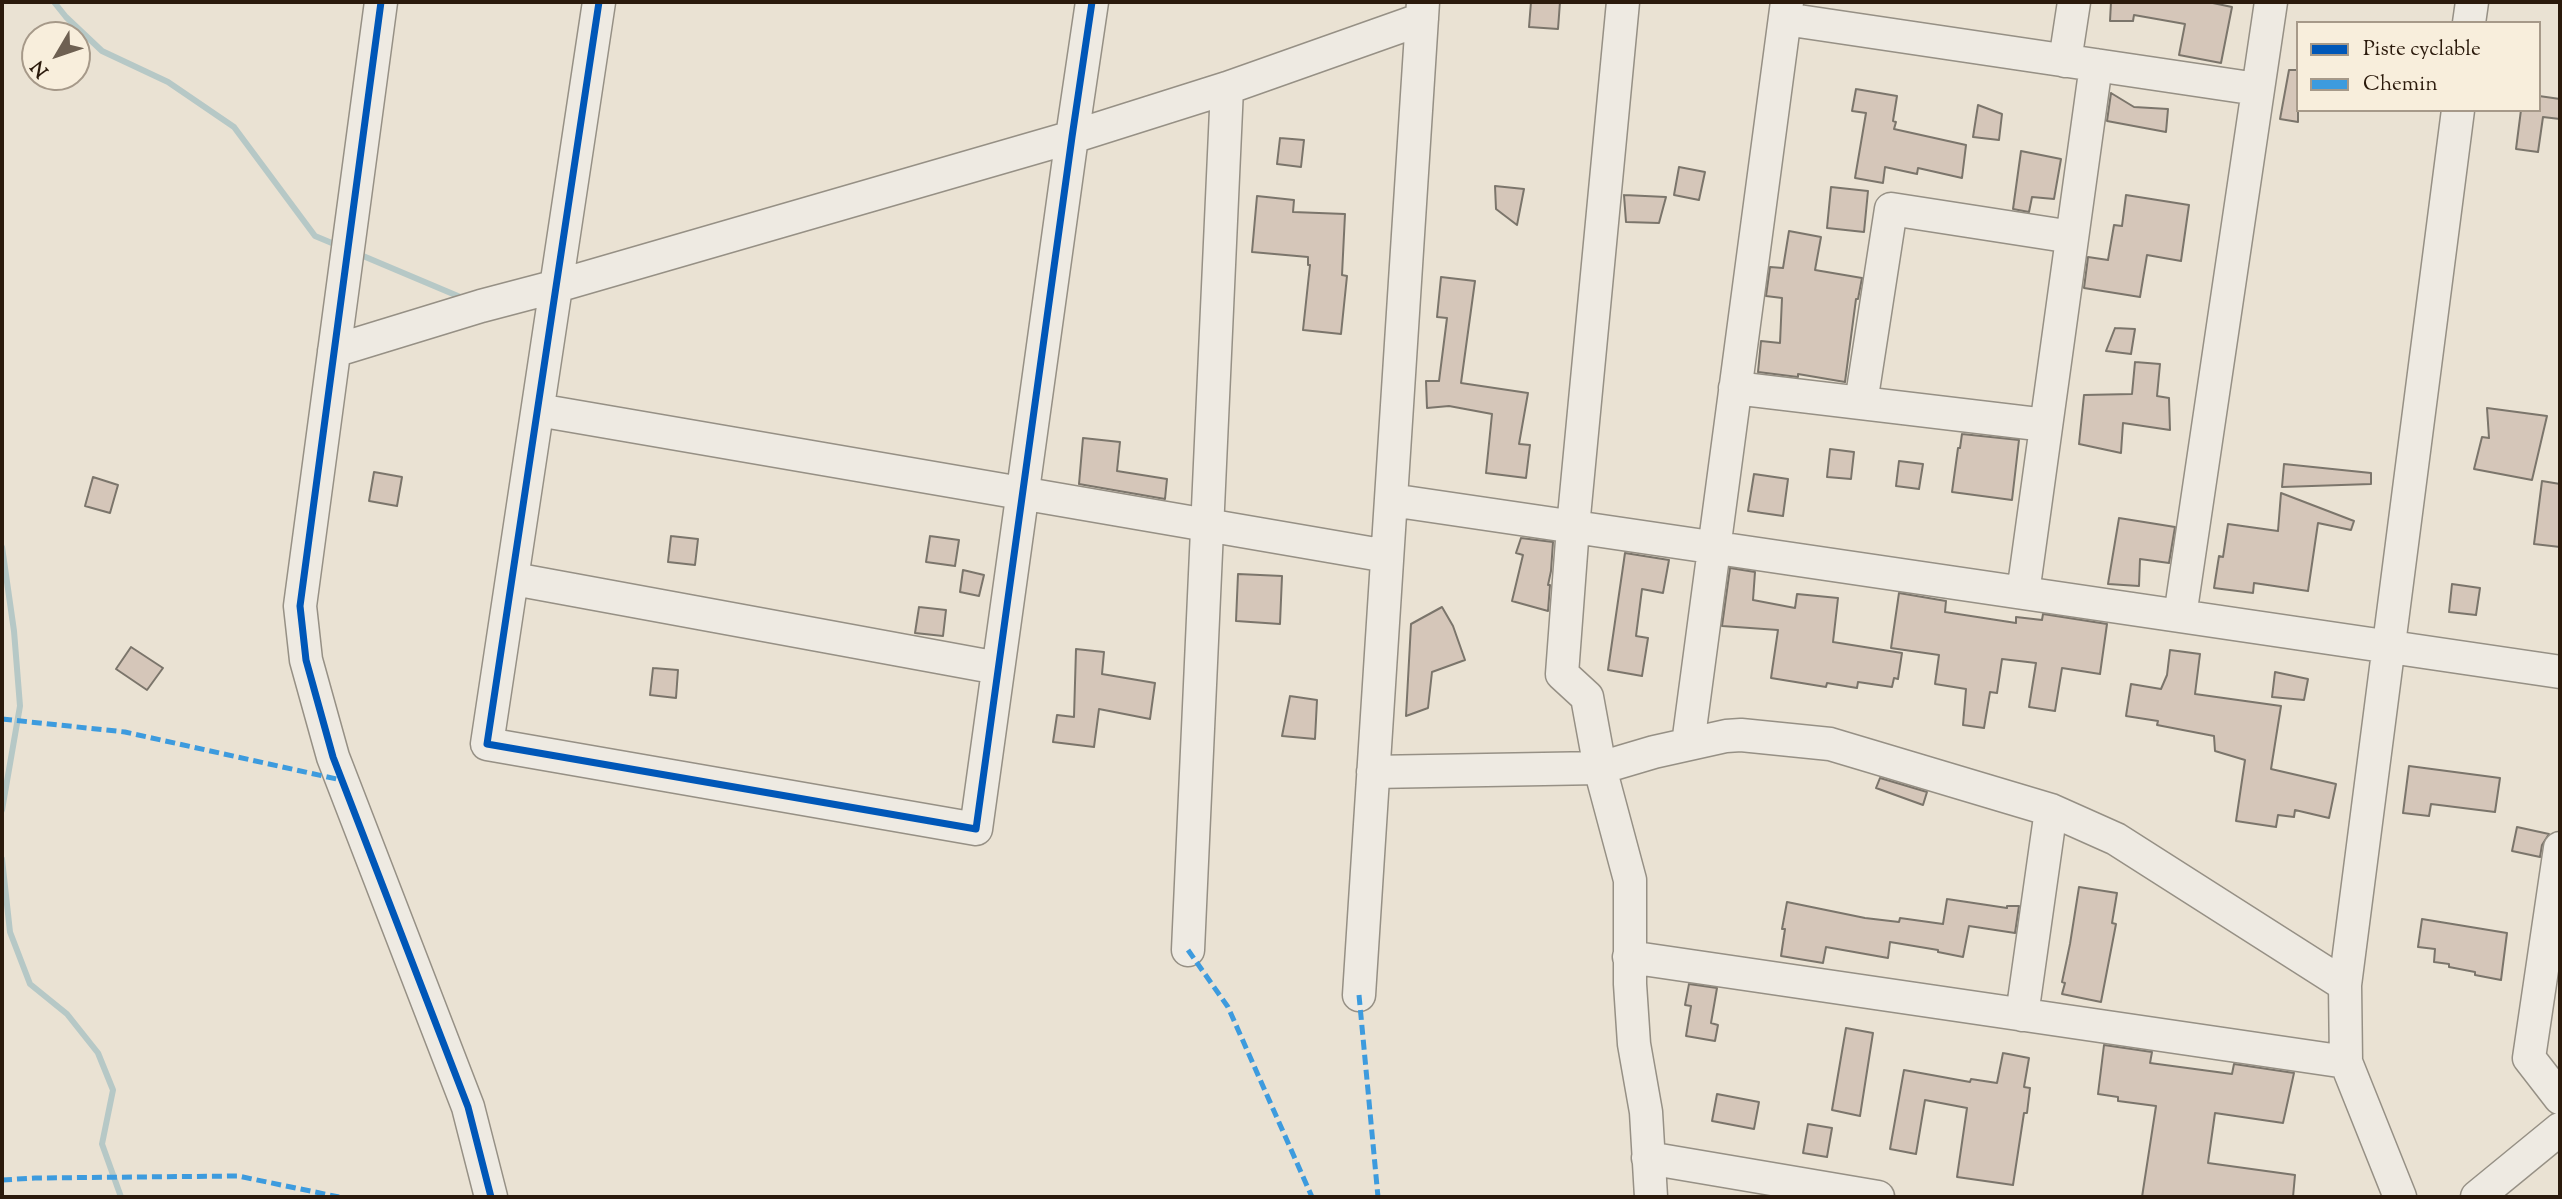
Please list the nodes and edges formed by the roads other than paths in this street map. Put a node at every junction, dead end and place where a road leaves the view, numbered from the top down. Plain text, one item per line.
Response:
1 (381, 2) edge
2 (599, 2) edge
3 (1093, 2) edge
4 (1623, 2) edge
5 (2074, 2) edge
6 (2271, 2) edge
7 (2472, 2) edge
8 (1423, 10) edge
9 (1786, 10) edge
10 (2469, 21) edge
11 (2065, 61) junction
12 (2096, 65) junction
13 (1227, 88) junction
14 (2257, 89) junction
15 (2458, 112) edge
16 (1072, 137) junction
17 (2072, 237) junction
18 (557, 286) junction
19 (334, 351) junction
20 (1735, 388) junction
21 (1861, 403) junction
22 (538, 410) junction
23 (2046, 425) junction
24 (1023, 493) junction
25 (1391, 500) junction
26 (1208, 525) junction
27 (1573, 527) junction
28 (1714, 548) junction
29 (1387, 556) junction
30 (513, 579) junction
31 (2022, 593) junction
32 (2180, 617) junction
33 (2389, 647) junction
34 (998, 668) junction
35 (2560, 672) edge
36 (1688, 744) junction
37 (1600, 768) junction
38 (1373, 772) junction
39 (2052, 810) junction
40 (2560, 848) edge
41 (1188, 950) dead end
42 (1629, 957) junction
43 (2345, 985) junction
44 (1359, 995) dead end
45 (2022, 1015) junction
46 (2346, 1062) junction
47 (2560, 1098) edge
48 (2560, 1129) edge
49 (1648, 1158) junction
50 (491, 1197) edge
51 (1651, 1197) edge
52 (1878, 1197) edge
53 (2400, 1197) edge
54 (2477, 1197) edge

1 - 19 street
2 - 18 street
3 - 16 street
4 - 27 street
5 - 11 street
6 - 14 street
7 - 10 street
8 - 13 street
8 - 25 street
9 - 11 street
9 - 20 street
11 - 12 street
12 - 14 street
12 - 17 street
13 - 16 street
13 - 26 street
14 - 32 street
15 - 33 street
16 - 18 street
16 - 24 street
17 - 21 street
17 - 23 street
18 - 19 street
18 - 22 street
19 - 50 street
20 - 21 street
20 - 28 street
21 - 23 street
22 - 24 street
22 - 30 street
23 - 31 street
24 - 26 street
24 - 34 street
25 - 27 street
25 - 29 street
26 - 29 street
26 - 41 street
27 - 28 street
27 - 37 street
28 - 31 street
28 - 36 street
29 - 38 street
30 - 34 street
30 - 34 street
31 - 32 street
32 - 33 street
33 - 35 street
33 - 43 street
36 - 37 street
36 - 39 street
37 - 38 street
37 - 42 street
38 - 44 street
39 - 43 street
39 - 45 street
40 - 47 street
42 - 45 street
42 - 49 street
43 - 46 street
45 - 46 street
46 - 53 street
48 - 54 street
49 - 51 street
49 - 52 street

